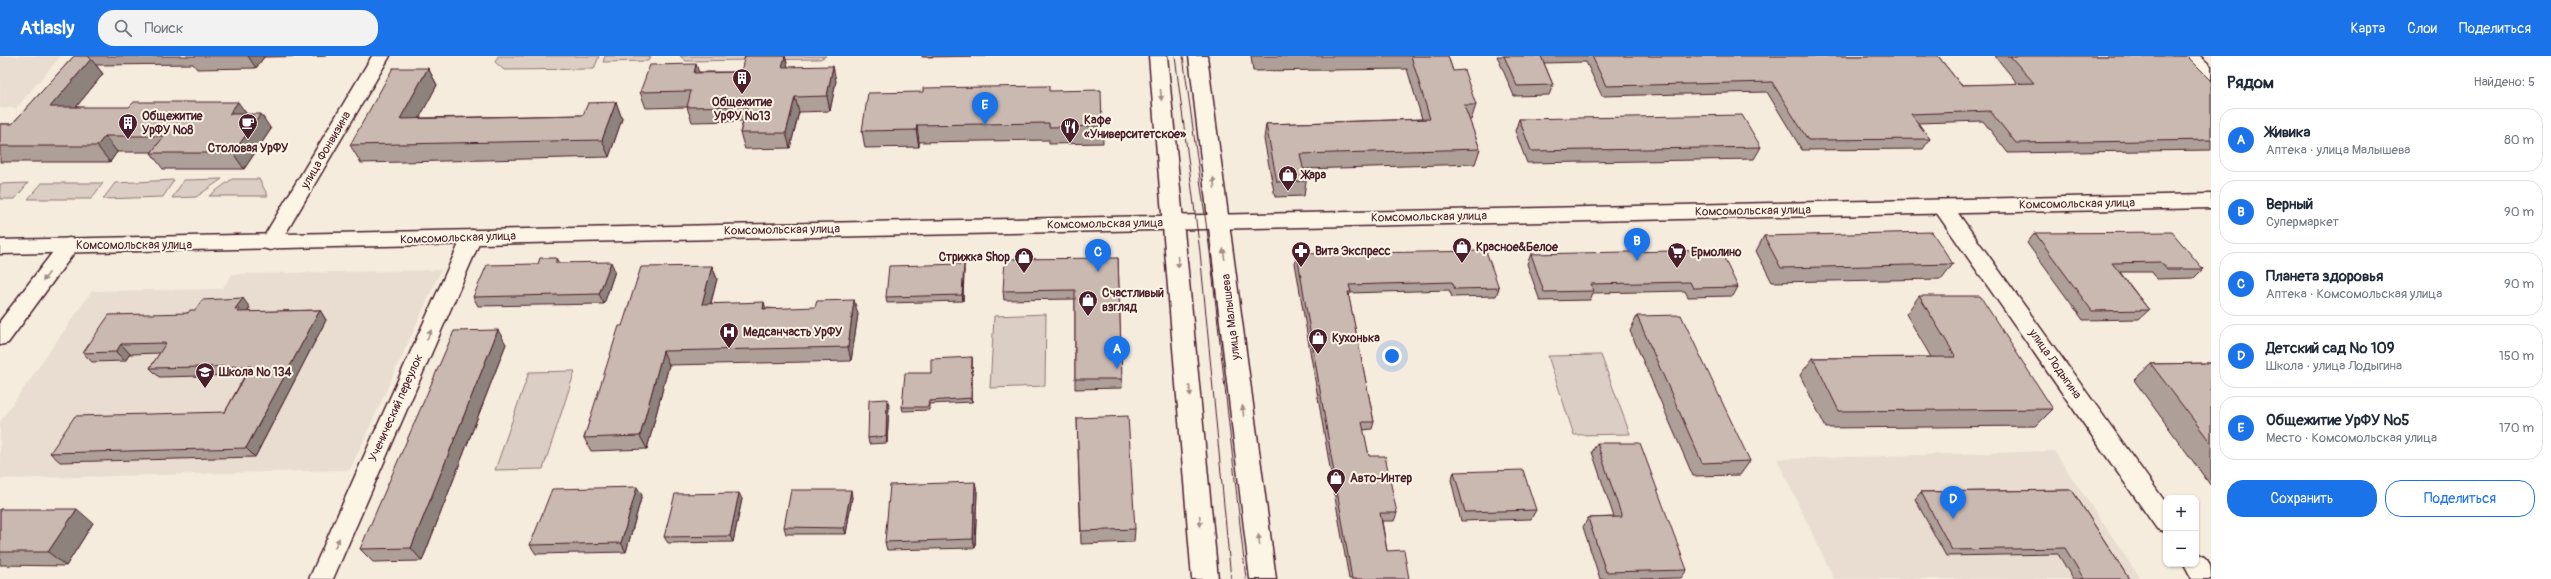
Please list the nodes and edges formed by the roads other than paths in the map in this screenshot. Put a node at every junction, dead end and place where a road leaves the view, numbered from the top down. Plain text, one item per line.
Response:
1 (381, 56) edge
2 (1158, 56) edge
3 (1198, 56) edge
4 (2190, 56) edge
5 (2211, 76) edge
6 (2211, 201) edge
7 (1944, 207) junction
8 (1220, 222) junction
9 (1174, 223) junction
10 (472, 237) junction
11 (270, 243) junction
12 (69, 245) junction
13 (0, 247) edge
14 (0, 337) edge
15 (2163, 518) edge
16 (2198, 567) edge
17 (321, 579) edge
18 (1205, 579) edge
19 (1263, 579) edge
20 (2206, 579) edge

1 - 11 street, улица Фонвизина
2 -> 9 main road
8 -> 3 main road, улица Малышева
4 - 5 street
6 - 7 main road, Комсомольская улица
7 - 8 main road, Комсомольская улица
7 - 15 street, улица Лодыгина
8 - 9 main road, Комсомольская улица
19 -> 8 main road, улица Малышева
9 - 10 main road, Комсомольская улица
9 -> 18 main road
10 - 11 main road, Комсомольская улица
17 -> 10 street, Ученический переулок
11 - 12 main road, Комсомольская улица
12 - 13 main road, Комсомольская улица
12 -> 14 street
16 - 20 street

